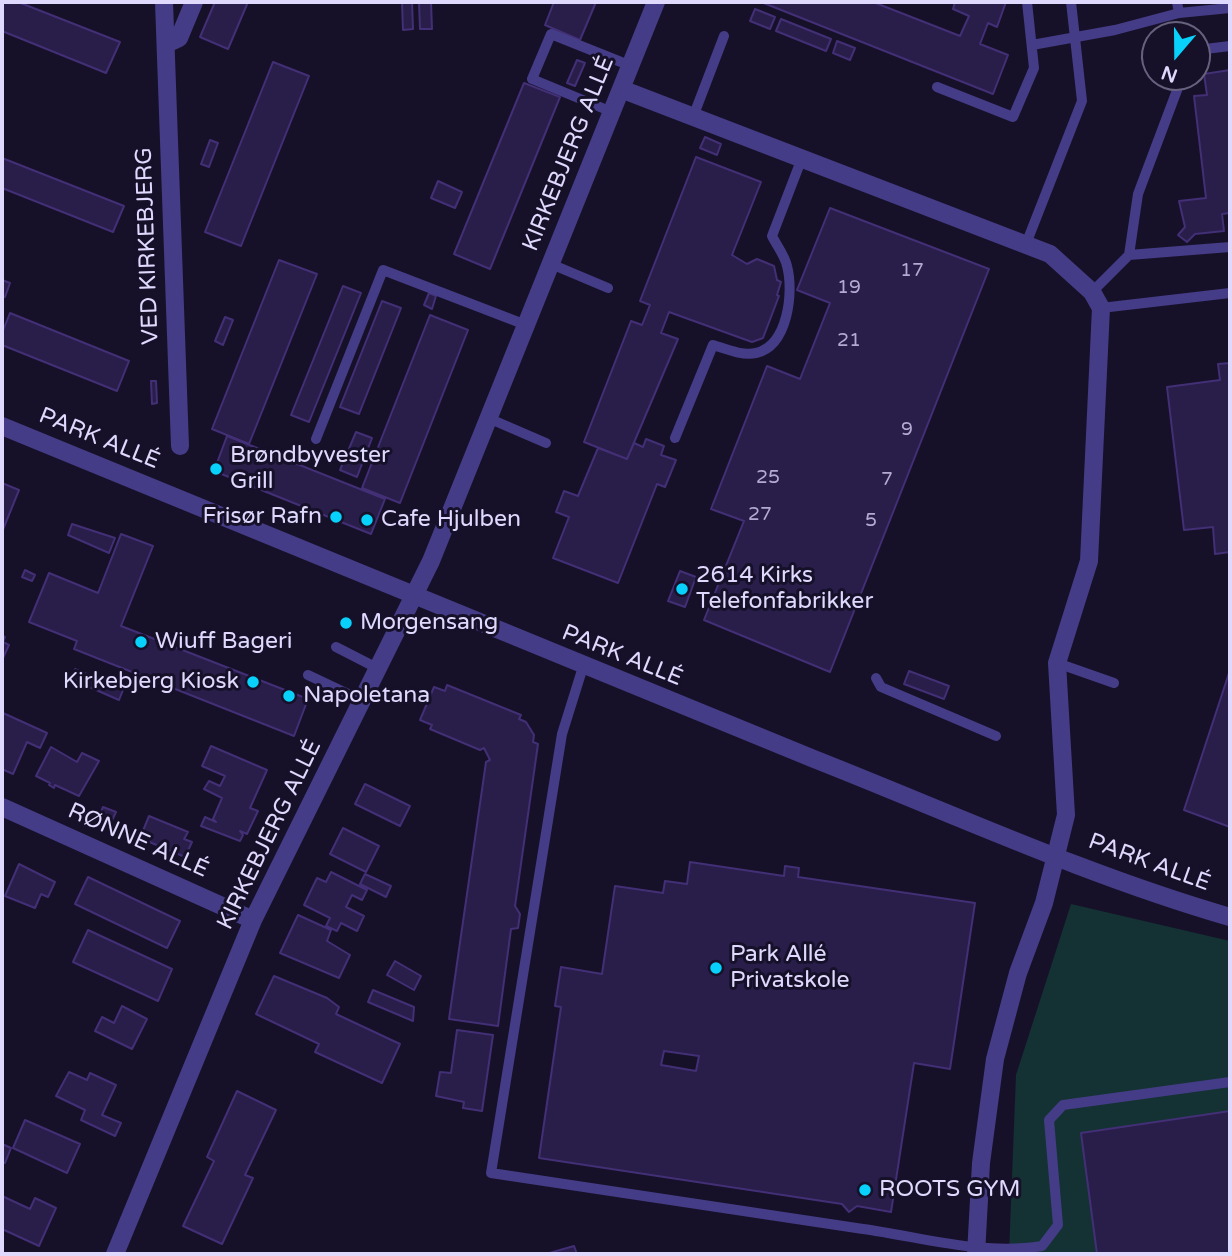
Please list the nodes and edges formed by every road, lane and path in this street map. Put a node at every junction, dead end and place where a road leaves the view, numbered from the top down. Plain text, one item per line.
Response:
1 (164, 2) edge
2 (194, 2) edge
3 (656, 2) edge
4 (1027, 2) edge
5 (1071, 2) edge
6 (1177, 2) edge
7 (1230, 8) edge
8 (1179, 13) junction
9 (724, 36) dead end
10 (1074, 36) junction
11 (166, 44) junction
12 (1032, 45) junction
13 (1230, 46) edge
14 (1211, 48) edge
15 (631, 66) junction
16 (937, 87) dead end
17 (621, 89) junction
18 (1177, 91) edge
19 (612, 111) junction
20 (694, 117) junction
21 (802, 159) junction
22 (1026, 244) junction
23 (1230, 247) edge
24 (1129, 255) junction
25 (551, 264) junction
26 (608, 288) dead end
27 (1092, 292) junction
28 (1230, 293) edge
29 (1101, 309) junction
30 (526, 324) junction
31 (488, 418) junction
32 (2, 426) edge
33 (675, 438) dead end
34 (316, 439) dead end
35 (546, 443) dead end
36 (180, 446) dead end
37 (412, 597) junction
38 (336, 647) dead end
39 (1057, 663) junction
40 (583, 667) junction
41 (379, 669) junction
42 (308, 675) dead end
43 (877, 678) dead end
44 (1114, 684) dead end
45 (363, 701) junction
46 (996, 736) dead end
47 (2, 807) edge
48 (1057, 855) junction
49 (1230, 917) edge
50 (253, 920) junction
51 (1230, 1082) edge
52 (1042, 1250) edge
53 (976, 1251) edge
54 (115, 1254) edge

1 - 11 street, VED KIRKEBJERG
2 - 11 street
3 - 15 street, KIRKEBJERG ALLÉ
4 - 12 lane
5 - 10 lane
6 - 8 lane
7 - 8 lane
8 - 10 lane
9 - 20 lane
10 - 12 lane
10 - 22 lane
11 - 36 street, VED KIRKEBJERG
12 - 16 lane
13 - 14 lane
15 - 17 street, KIRKEBJERG ALLÉ
15 - 19 lane
17 - 19 street, KIRKEBJERG ALLÉ
17 - 20 street
18 - 24 lane
19 - 25 street, KIRKEBJERG ALLÉ
20 - 21 street
21 - 22 street
21 - 33 lane
22 - 27 street
23 - 24 lane
24 - 27 lane
25 - 26 lane
25 - 30 street, KIRKEBJERG ALLÉ
27 - 29 street
28 - 29 lane
29 - 39 street
30 - 31 street, KIRKEBJERG ALLÉ
30 - 34 lane
31 - 35 lane
31 - 37 street, KIRKEBJERG ALLÉ
32 - 37 street, PARK ALLÉ
37 - 40 street, PARK ALLÉ
37 - 41 street, KIRKEBJERG ALLÉ
38 - 41 lane
39 - 44 lane
39 - 48 street
40 - 48 street, PARK ALLÉ
40 - 53 lane
41 - 45 street, KIRKEBJERG ALLÉ
42 - 45 lane
43 - 46 lane
45 - 50 street, KIRKEBJERG ALLÉ
47 - 50 street, RØNNE ALLÉ
48 - 49 street, PARK ALLÉ
48 - 53 street
50 - 54 street, KIRKEBJERG ALLÉ
51 - 52 lane
52 - 53 lane

